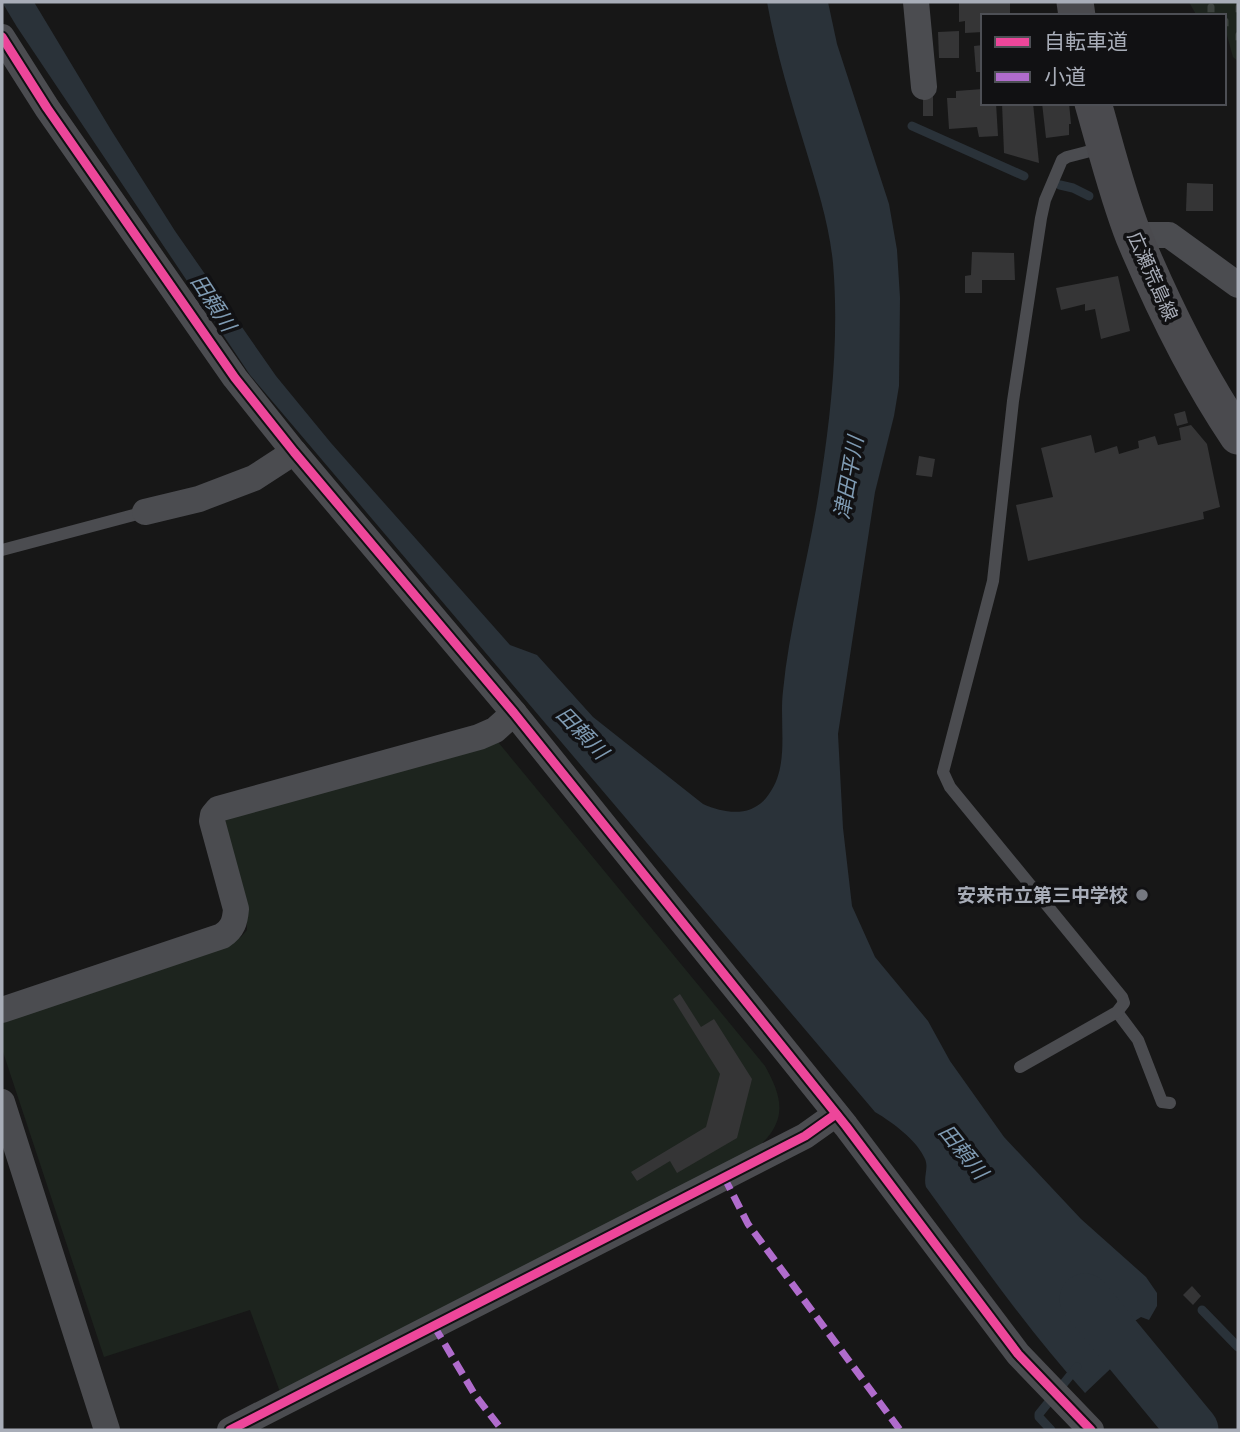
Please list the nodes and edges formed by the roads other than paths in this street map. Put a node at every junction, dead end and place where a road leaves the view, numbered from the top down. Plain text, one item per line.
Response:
1 (916, 2) edge
2 (2, 37) edge
3 (924, 87) dead end
4 (1094, 105) edge
5 (1105, 147) junction
6 (1134, 235) junction
7 (1238, 285) edge
8 (1238, 436) edge
9 (294, 452) junction
10 (145, 512) joint
11 (2, 550) edge
12 (514, 713) junction
13 (2, 1010) edge
14 (1117, 1012) junction
15 (1020, 1067) dead end
16 (2, 1102) edge
17 (1170, 1103) dead end
18 (836, 1114) junction
19 (107, 1430) edge
20 (230, 1430) edge
21 (1091, 1430) edge

1 - 3 street
2 - 9 street
4 - 5 main road, 広瀬荒島線
5 - 6 main road, 広瀬荒島線
5 - 14 lane
6 - 7 street
6 - 8 main road, 広瀬荒島線
9 - 10 street
9 - 12 street
10 - 11 lane
12 - 13 street
12 - 18 street
14 - 15 lane
14 - 17 lane
16 - 19 street
18 - 20 street
18 - 21 street

